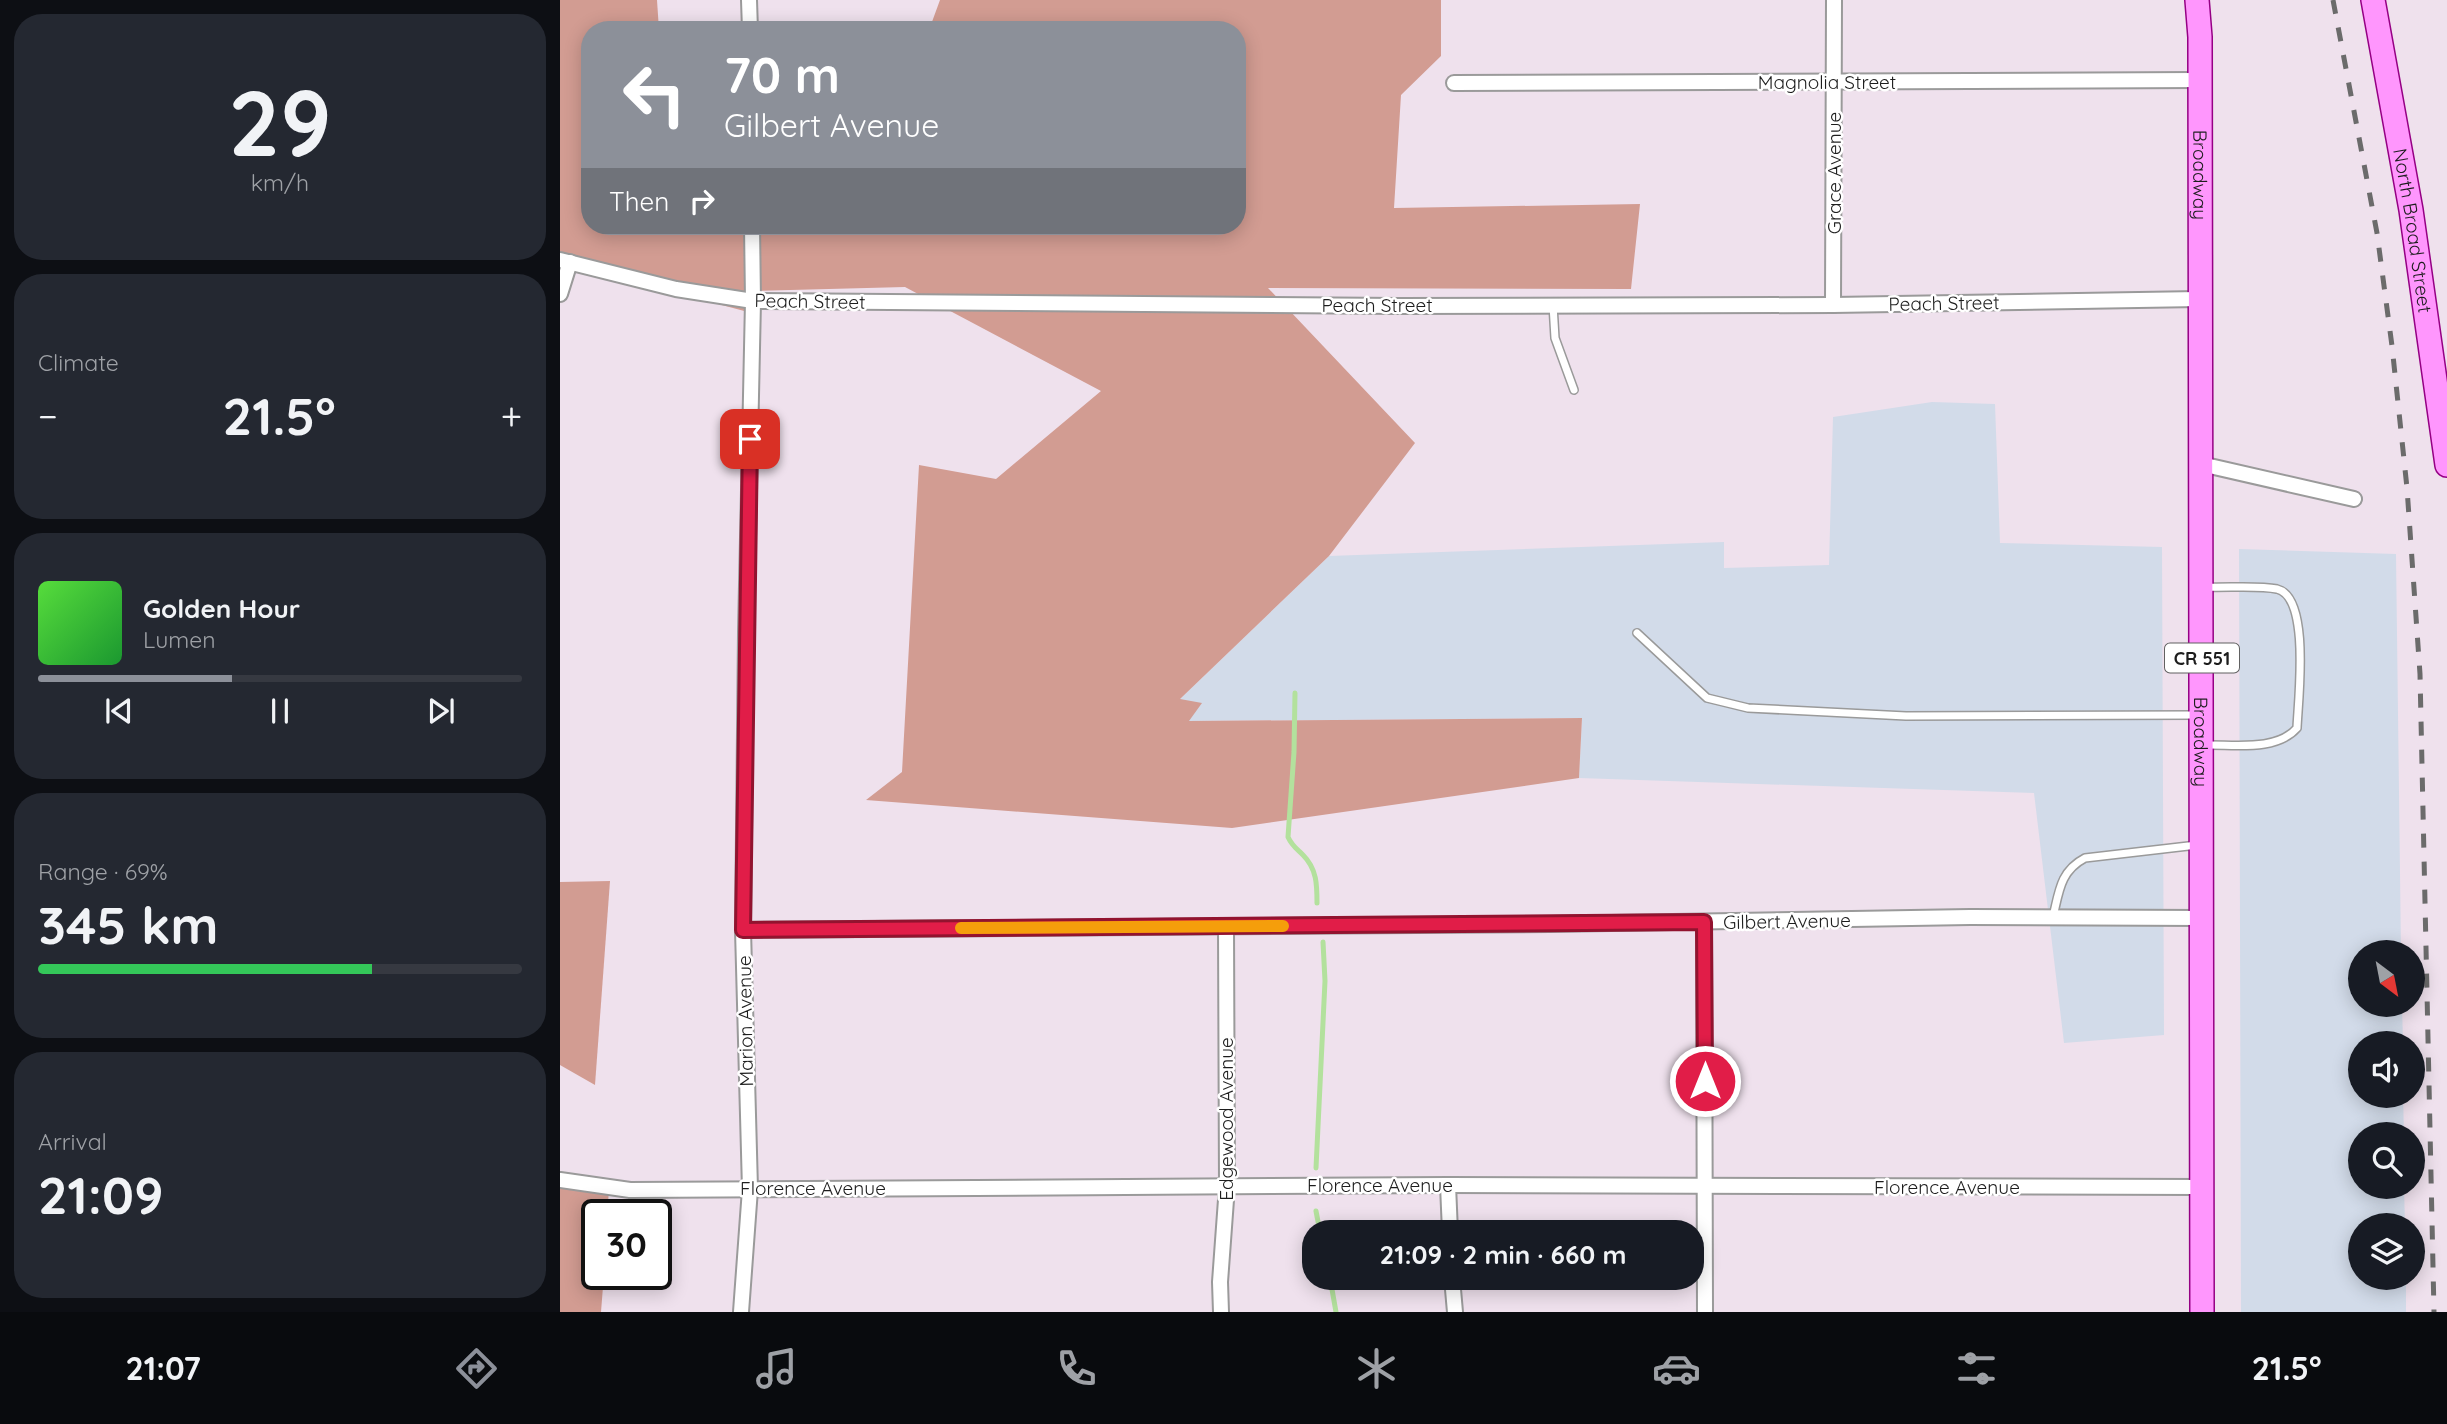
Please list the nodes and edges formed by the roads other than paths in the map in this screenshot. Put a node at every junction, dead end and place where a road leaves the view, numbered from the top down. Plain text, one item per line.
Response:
1 (749, 0) edge
2 (1834, 0) edge
3 (2373, 0) edge
4 (2197, 2) edge
5 (750, 21) edge
6 (2199, 80) junction
7 (1835, 82) junction
8 (1454, 83) dead end
9 (752, 235) edge
10 (565, 261) edge
11 (560, 294) edge
12 (2199, 299) junction
13 (753, 301) junction
14 (1553, 304) junction
15 (1833, 305) junction
16 (1574, 390) dead end
17 (2201, 464) junction
18 (2447, 465) edge
19 (2354, 499) dead end
20 (2201, 587) junction
21 (1637, 633) dead end
22 (2202, 715) junction
23 (2202, 745) junction
24 (2202, 845) junction
25 (2053, 917) junction
26 (2201, 918) junction
27 (1704, 922) junction
28 (1226, 926) junction
29 (743, 930) junction
30 (560, 1180) edge
31 (1448, 1185) junction
32 (1227, 1186) junction
33 (1706, 1187) junction
34 (2201, 1188) junction
35 (750, 1189) junction
36 (1449, 1220) edge
37 (1453, 1290) edge
38 (741, 1312) edge
39 (1221, 1312) edge
40 (1455, 1312) edge
41 (1705, 1312) edge
42 (2202, 1312) edge

1 - 5 street
2 - 7 street, Grace Avenue
3 - 18 main road, North Broad Street
4 - 6 main road, Broadway / CR 551
6 - 7 street, Magnolia Street
6 - 12 main road, Broadway / CR 551
7 - 8 street, Magnolia Street
7 - 15 street, Grace Avenue
9 - 13 street, Marion Avenue
10 - 11 street
10 - 13 street, Peach Street
12 - 15 street, Peach Street
12 - 17 main road, Broadway / CR 551
13 - 14 street, Peach Street
13 - 29 street, Marion Avenue
14 - 15 street, Peach Street
14 - 16 lane
17 - 19 street
17 - 20 main road, Broadway / CR 551
20 - 22 main road, Broadway / CR 551
20 - 23 lane
21 - 22 lane
22 - 23 main road, Broadway / CR 551
23 - 24 main road, Broadway / CR 551
24 - 25 lane
24 - 26 main road, Broadway / CR 551
25 - 26 street, Gilbert Avenue
25 - 27 street, Gilbert Avenue
26 - 34 main road, Broadway / CR 551
27 - 28 street, Gilbert Avenue
27 - 33 street
28 - 29 street, Gilbert Avenue
28 - 32 street, Edgewood Avenue
29 - 35 street, Marion Avenue
30 - 35 street, Florence Avenue
31 - 32 street, Florence Avenue
31 - 33 street, Florence Avenue
31 - 36 street
32 - 35 street, Florence Avenue
32 - 39 street, Edgewood Avenue
33 - 34 street, Florence Avenue
33 - 41 street
34 - 42 main road, Broadway / CR 551
35 - 38 street, Marion Avenue
37 - 40 street

